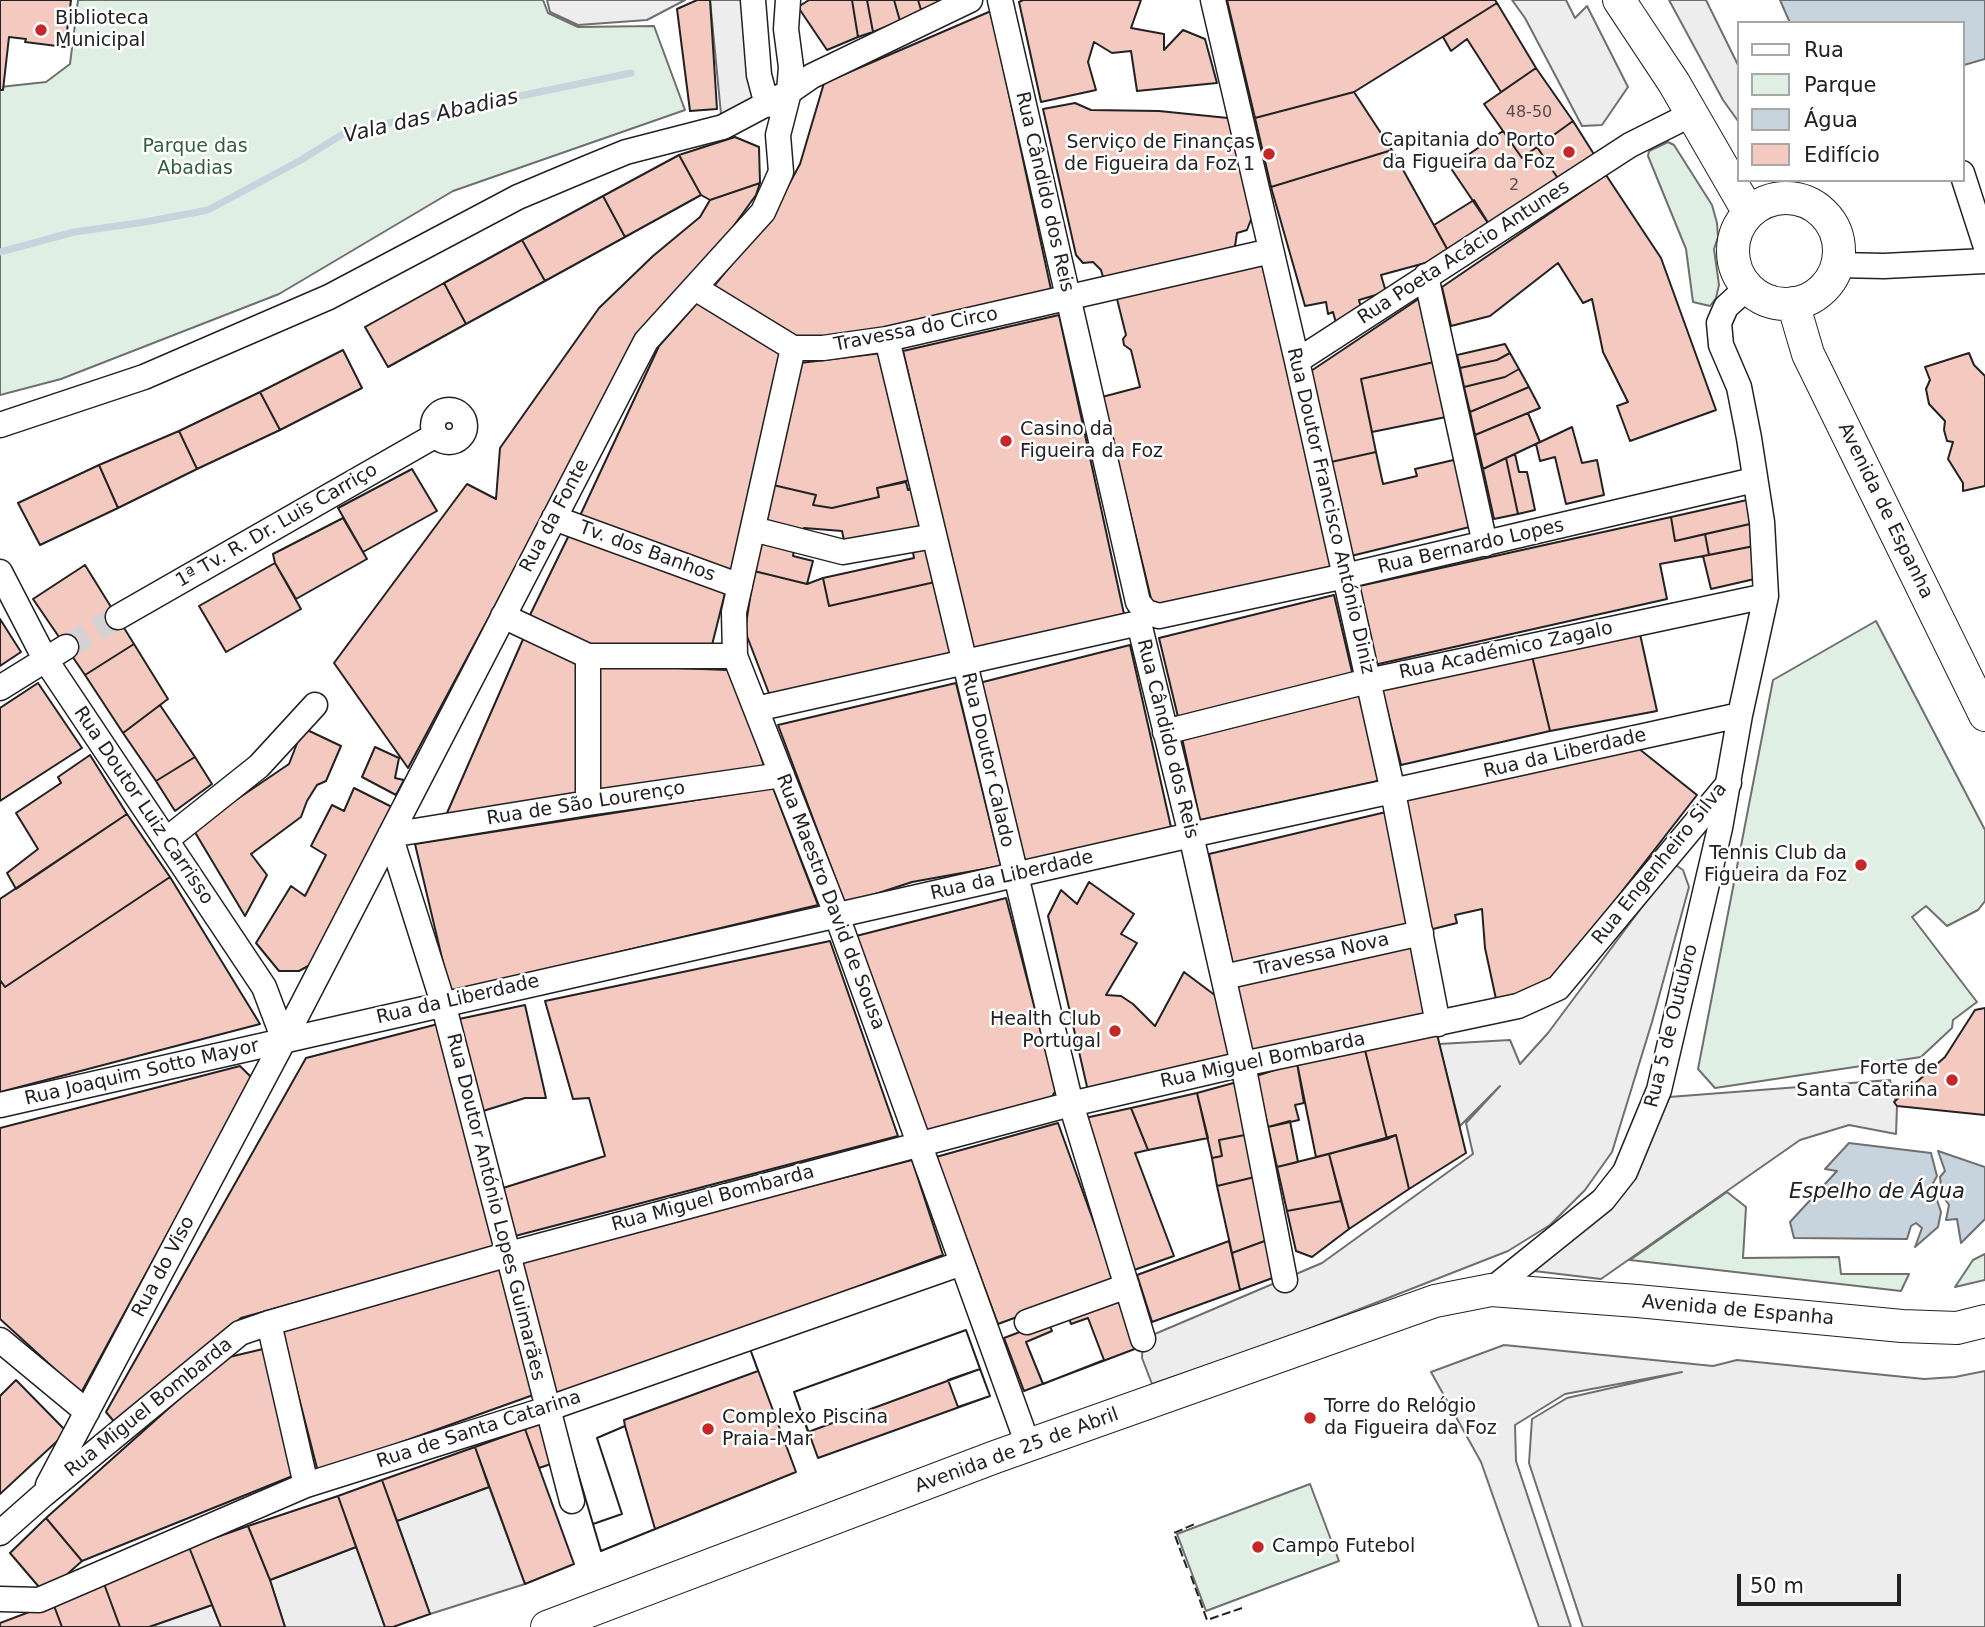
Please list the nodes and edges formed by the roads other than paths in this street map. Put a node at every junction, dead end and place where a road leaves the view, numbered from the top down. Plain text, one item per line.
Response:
1 (753, 0) edge
2 (788, 0) edge
3 (970, 0) edge
4 (1000, 0) edge
5 (1213, 0) edge
6 (1604, 0) edge
7 (1630, 6) edge
8 (789, 92) junction
9 (767, 105) junction
10 (1692, 114) junction
11 (1964, 179) edge
12 (1749, 213) junction
13 (1985, 244) edge
14 (1271, 251) junction
15 (1985, 261) edge
16 (1837, 265) junction
17 (1426, 276) junction
18 (1748, 287) junction
19 (695, 288) junction
20 (1068, 297) junction
21 (1793, 303) junction
22 (887, 339) junction
23 (793, 348) junction
24 (1297, 361) junction
25 (0, 425) edge
26 (436, 435) dead end
27 (1754, 480) junction
28 (554, 518) junction
29 (753, 529) junction
30 (934, 536) junction
31 (1485, 544) junction
32 (0, 572) edge
33 (1345, 576) junction
34 (740, 586) junction
35 (1766, 596) junction
36 (503, 616) junction
37 (117, 617) tunnel mouth
38 (1143, 617) junction
39 (55, 653) junction
40 (588, 656) junction
41 (735, 656) junction
42 (964, 662) junction
43 (1368, 681) junction
44 (0, 688) edge
45 (315, 705) dead end
46 (756, 709) junction
47 (1740, 715) junction
48 (1985, 715) edge
49 (1165, 732) junction
50 (782, 775) junction
51 (1729, 783) junction
52 (1394, 792) junction
53 (588, 803) junction
54 (390, 835) junction
55 (1191, 835) junction
56 (166, 840) junction
57 (1015, 876) junction
58 (837, 916) junction
59 (1421, 933) junction
60 (1224, 977) junction
61 (443, 1003) junction
62 (1438, 1024) junction
63 (284, 1040) junction
64 (1243, 1064) junction
65 (1072, 1104) junction
66 (0, 1105) edge
67 (919, 1143) junction
68 (509, 1254) junction
69 (962, 1264) junction
70 (1284, 1280) dead end
71 (1128, 1286) junction
72 (1491, 1290) junction
73 (1985, 1321) edge
74 (1027, 1322) dead end
75 (269, 1323) junction
76 (1143, 1339) dead end
77 (0, 1340) edge
78 (547, 1409) junction
79 (87, 1412) junction
80 (1028, 1445) junction
81 (65, 1455) junction
82 (306, 1485) junction
83 (43, 1495) junction
84 (572, 1501) dead end
85 (0, 1511) edge
86 (0, 1533) edge
87 (0, 1600) edge
88 (547, 1627) edge

1 - 9 street
2 - 8 street, Rua da Fonte
3 - 8 street
4 - 20 street, Rua Cândido dos Reis
5 - 14 street, Rua Doutor Francisco António Diniz
6 - 7 street
7 - 10 main road
8 - 9 street
8 - 19 street, Rua da Fonte
9 - 25 street
10 - 12 main road
10 - 17 street, Rua Poeta Acácio Antunes
11 - 13 street
12 - 16 main road
12 - 18 main road
14 - 20 street, Travessa do Circo
14 - 24 street, Rua Doutor Francisco António Diniz
15 - 16 street
16 - 21 main road
17 - 24 street, Rua Poeta Acácio Antunes
17 - 31 street
18 - 21 main road
18 - 27 street, Rua Engenheiro Silva
19 - 23 street
19 - 28 street, Rua da Fonte
20 - 22 street, Travessa do Circo
20 - 38 street, Rua Cândido dos Reis
21 - 48 main road, Avenida de Espanha
22 - 23 street, Travessa do Circo
22 - 30 street, Rua Doutor Calado
23 - 29 street, Rua Maestro David de Sousa
24 - 33 street, Rua Doutor Francisco António Diniz
26 - 37 street, 1ª Tv. R. Dr. Luis Carriço
27 - 31 street, Rua Bernardo Lopes
27 - 35 street, Rua Engenheiro Silva
28 - 34 street, Tv. dos Banhos
28 - 36 street, Rua da Fonte
29 - 30 street
29 - 34 street, Rua Maestro David de Sousa
30 - 42 street, Rua Doutor Calado
31 - 33 street, Rua Bernardo Lopes
32 - 39 street, Rua Doutor Luiz Carrisso
33 - 38 street, Rua Bernardo Lopes
33 - 43 street, Rua Doutor Francisco António Diniz
34 - 41 street, Rua Maestro David de Sousa
35 - 43 street, Rua Académico Zagalo
35 - 47 street, Rua Engenheiro Silva
36 - 40 street
36 - 54 street, Rua da Fonte
38 - 42 street, Rua Bernardo Lopes
38 - 49 street, Rua Cândido dos Reis
39 - 44 street
39 - 56 street, Rua Doutor Luiz Carrisso
40 - 41 street
40 - 53 street
41 - 46 street, Rua Maestro David de Sousa
42 - 46 street, Rua Bernardo Lopes
42 - 57 street, Rua Doutor Calado
43 - 49 street, Rua Académico Zagalo
43 - 52 street, Rua Doutor Francisco António Diniz
45 - 56 street
46 - 50 street, Rua Maestro David de Sousa
47 - 51 street, Rua Engenheiro Silva
47 - 52 street, Rua da Liberdade
49 - 55 street, Rua Cândido dos Reis
50 - 53 street, Rua de São Lourenço
50 - 58 street, Rua Maestro David de Sousa
51 - 62 street, Rua Engenheiro Silva
51 - 72 street, Rua 5 de Outubro
52 - 55 street, Rua da Liberdade
52 - 59 street, Rua Doutor Francisco António Diniz
53 - 54 street, Rua de São Lourenço
54 - 61 street, Rua Doutor António Lopes Guimarães
54 - 63 street, Rua da Fonte
55 - 57 street, Rua da Liberdade
55 - 60 street, Rua Cândido dos Reis
56 - 63 street, Rua Doutor Luiz Carrisso
57 - 58 street, Rua da Liberdade
57 - 65 street, Rua Doutor Calado
58 - 61 street, Rua da Liberdade
58 - 67 street, Rua Maestro David de Sousa
59 - 60 street, Travessa Nova
59 - 62 street, Rua Doutor Francisco António Diniz
60 - 64 street, Rua Cândido dos Reis
61 - 63 street, Rua da Liberdade
61 - 68 street, Rua Doutor António Lopes Guimarães
62 - 64 street, Rua Miguel Bombarda
63 - 66 street, Rua Joaquim Sotto Mayor
63 - 79 street, Rua do Viso
64 - 65 street, Rua Miguel Bombarda
64 - 70 street, Rua Cândido dos Reis
65 - 67 street, Rua Miguel Bombarda
65 - 71 street, Rua Doutor Calado
67 - 68 street, Rua Miguel Bombarda
67 - 69 street, Rua Maestro David de Sousa
68 - 75 street, Rua Miguel Bombarda
68 - 78 street, Rua Doutor António Lopes Guimarães
69 - 78 street, Rua de Santa Catarina
69 - 80 street, Rua Maestro David de Sousa
71 - 74 street
71 - 76 street, Rua Doutor Calado
72 - 73 main road, Avenida de Espanha
72 - 80 main road, Avenida de 25 de Abril
75 - 82 street
75 - 83 street, Rua Miguel Bombarda
77 - 79 street
78 - 82 street, Rua de Santa Catarina
78 - 84 street, Rua Doutor António Lopes Guimarães
79 - 81 street, Rua do Viso
80 - 88 main road, Avenida de 25 de Abril
81 - 83 street, Rua do Viso
81 - 85 street
82 - 87 street, Rua de Santa Catarina
83 - 86 street, Rua Miguel Bombarda

